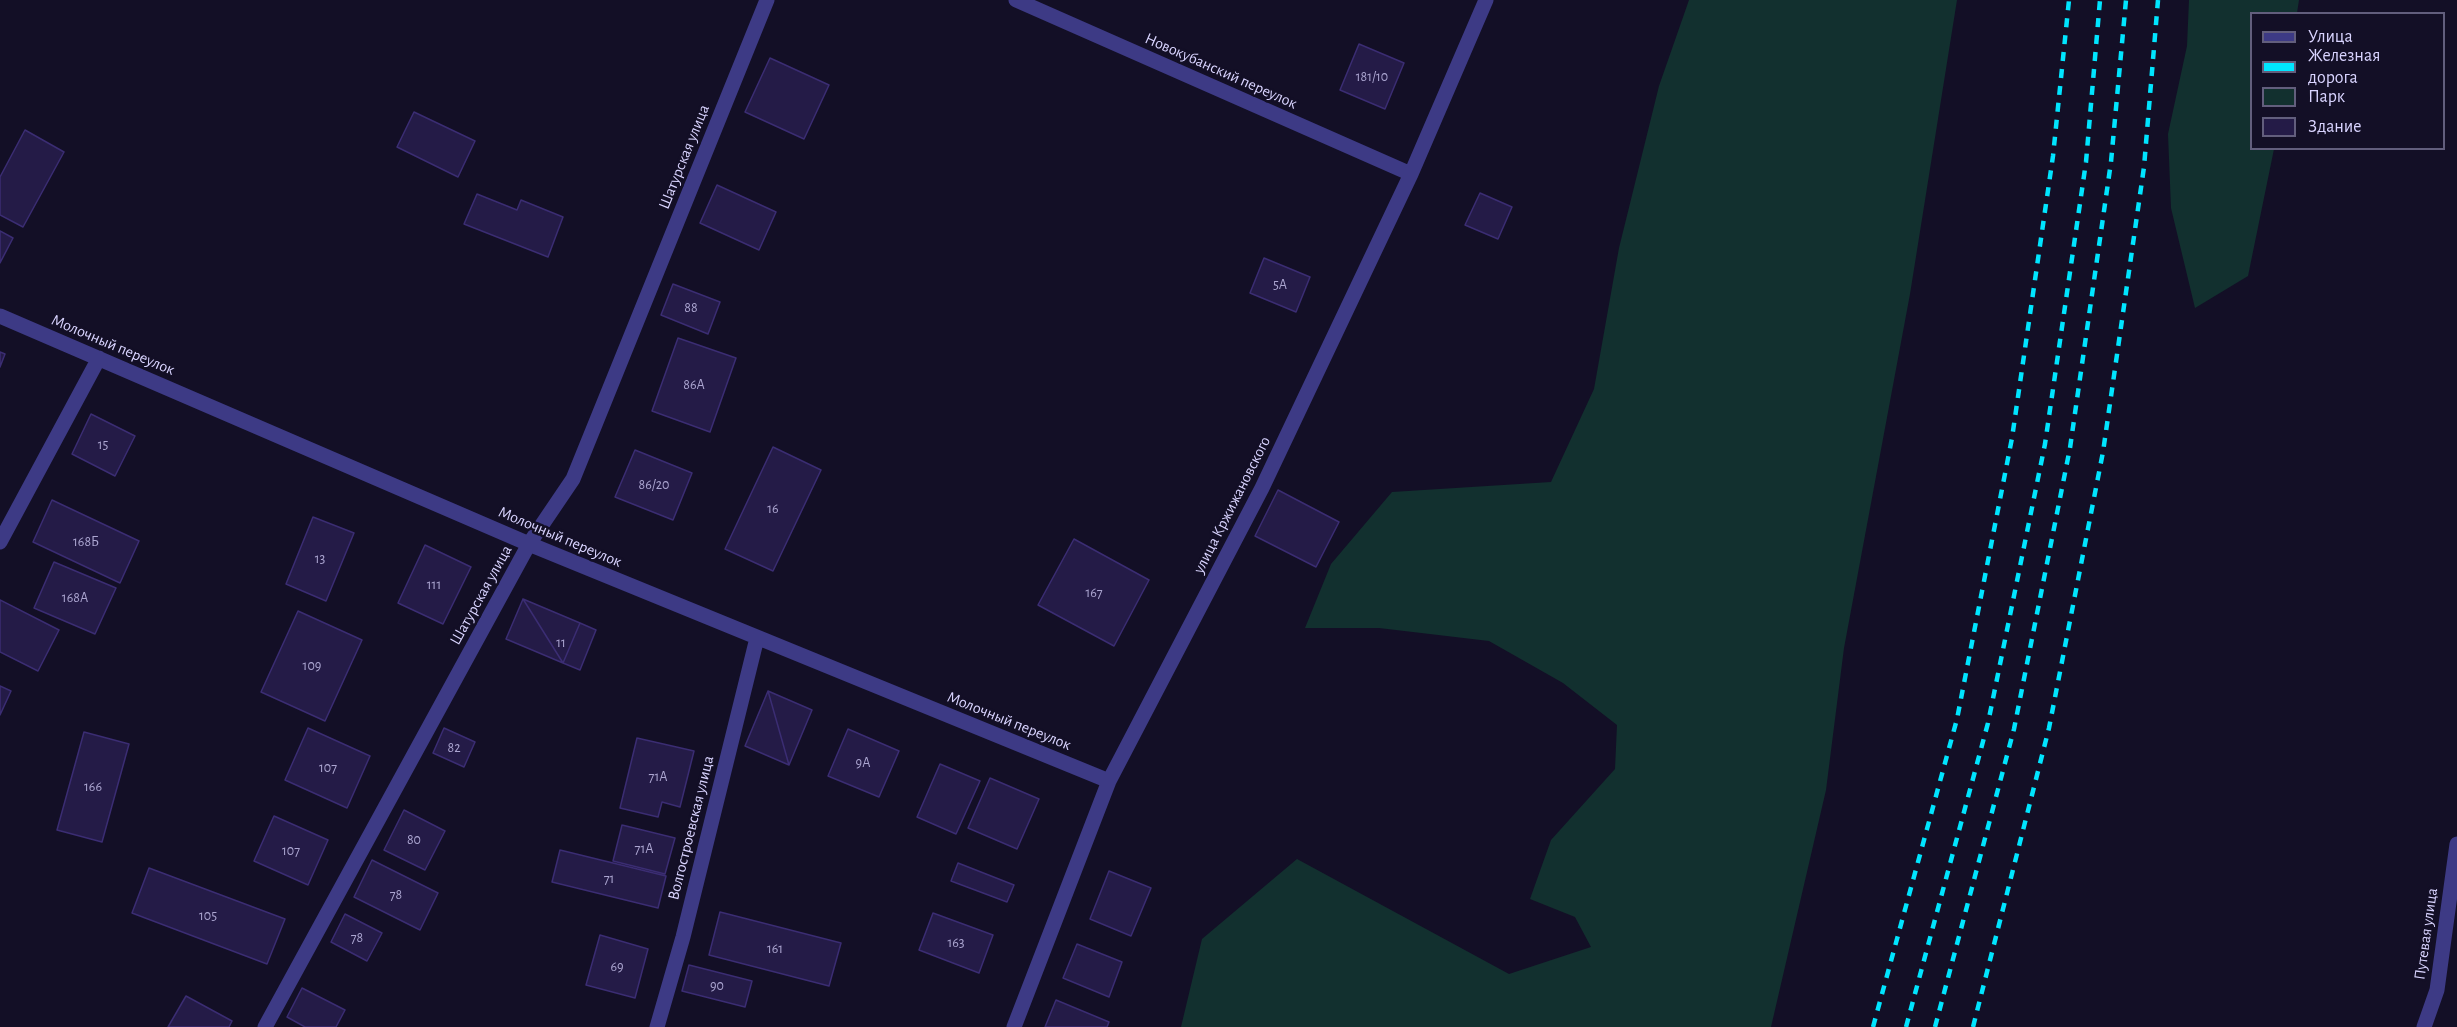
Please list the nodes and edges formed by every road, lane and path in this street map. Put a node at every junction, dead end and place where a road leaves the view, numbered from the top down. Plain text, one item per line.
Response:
1 (766, 0) edge
2 (1016, 0) edge
3 (1486, 0) edge
4 (1411, 174) junction
5 (0, 316) edge
6 (99, 358) junction
7 (0, 542) edge
8 (529, 544) junction
9 (757, 638) junction
10 (1109, 781) junction
11 (2457, 844) edge
12 (265, 1027) edge
13 (657, 1027) edge
14 (1014, 1027) edge
15 (2424, 1027) edge

1 - 8 street, Шатурская улица
2 - 4 street, Новокубанский переулок
3 - 4 street, улица Кржижановского
4 - 10 street, улица Кржижановского
5 - 6 street, Молочный переулок
6 - 7 street
6 - 8 street, Молочный переулок
8 - 9 street, Молочный переулок
8 - 12 street, Шатурская улица
9 - 10 street, Молочный переулок
9 - 13 street, Волгостроевская улица
10 - 14 street, улица Кржижановского
11 - 15 street, Путевая улица

